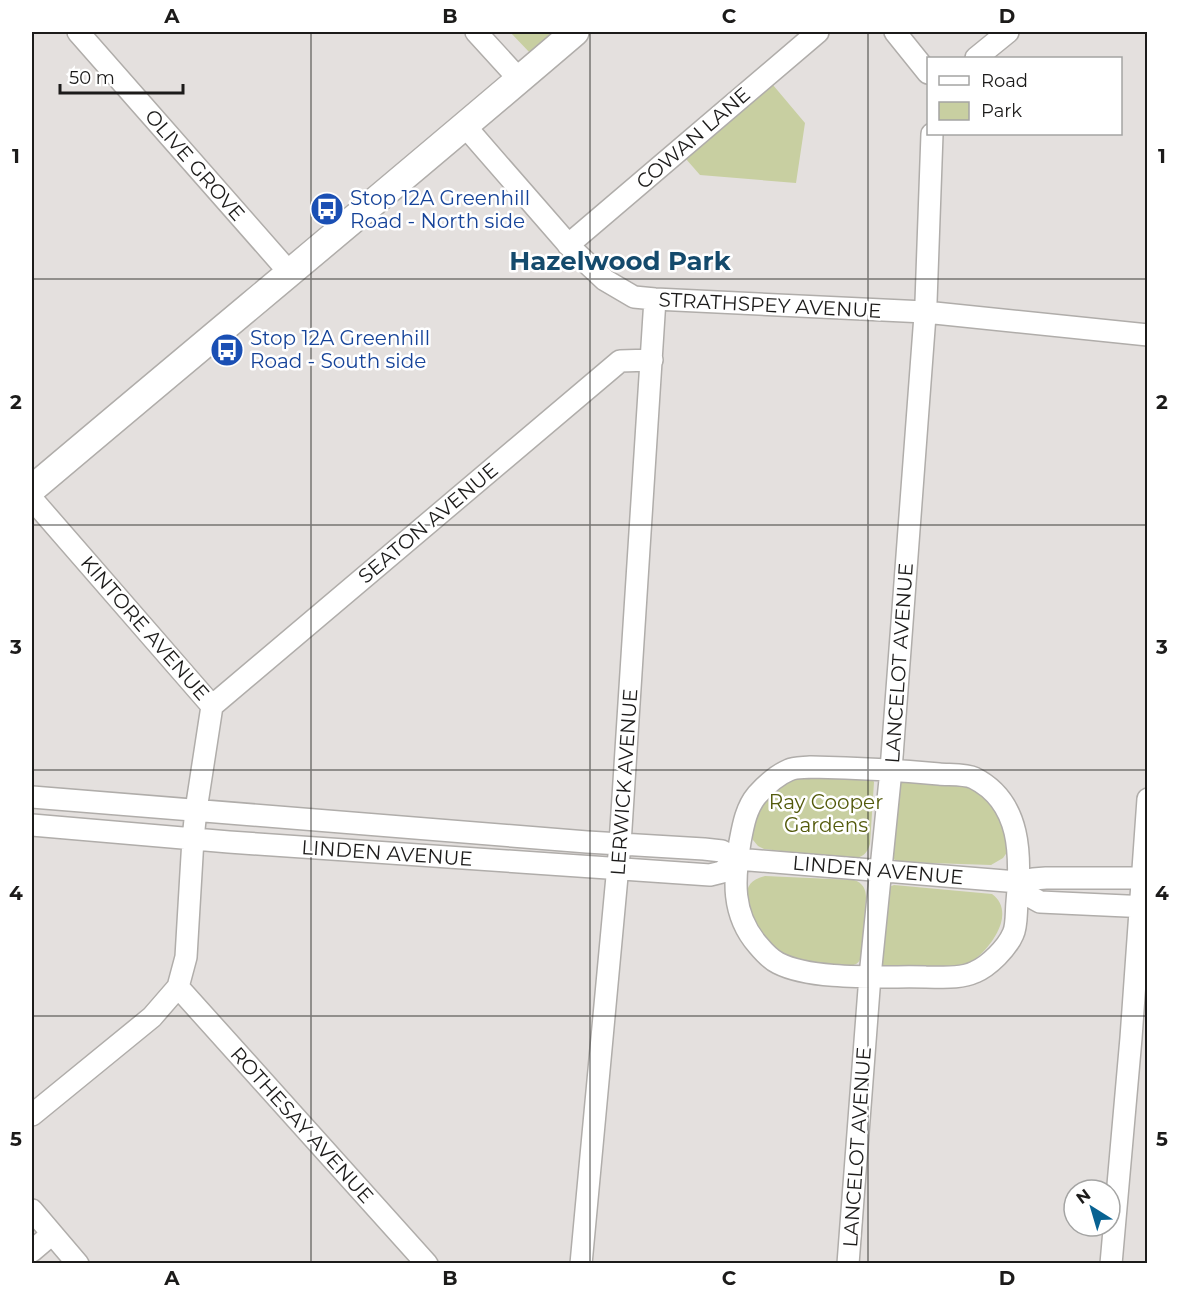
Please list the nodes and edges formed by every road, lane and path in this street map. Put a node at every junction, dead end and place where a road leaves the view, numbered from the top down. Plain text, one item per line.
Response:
1 (78, 32) edge
2 (476, 32) edge
3 (575, 32) edge
4 (818, 32) edge
5 (895, 32) edge
6 (1008, 32) edge
7 (977, 57) edge
8 (927, 72) edge
9 (519, 79) junction
10 (465, 126) junction
11 (932, 135) edge
12 (568, 245) junction
13 (289, 272) junction
14 (655, 299) junction
15 (925, 312) junction
16 (1148, 335) edge
17 (652, 360) junction
18 (32, 489) edge
19 (212, 706) junction
20 (891, 770) junction
21 (32, 797) edge
22 (1148, 799) edge
23 (196, 810) junction
24 (32, 825) edge
25 (193, 839) junction
26 (620, 844) junction
27 (737, 859) junction
28 (618, 870) junction
29 (880, 870) junction
30 (1144, 878) edge
31 (1019, 882) junction
32 (1144, 907) edge
33 (870, 976) junction
34 (178, 987) junction
35 (1139, 1038) edge
36 (32, 1115) edge
37 (32, 1210) edge
38 (52, 1233) junction
39 (32, 1251) edge
40 (78, 1263) edge
41 (427, 1263) edge
42 (581, 1263) edge
43 (848, 1263) edge
44 (1111, 1263) edge

1 - 13 street, OLIVE GROVE
2 - 9 street
3 - 9 main road
4 - 12 street, COWAN LANE
5 - 8 street
6 - 7 street
9 - 10 main road
10 - 12 street, STRATHSPEY AVENUE
10 - 13 main road
11 - 15 street, LANCELOT AVENUE
12 - 14 street, STRATHSPEY AVENUE
13 - 18 main road
14 - 15 street, STRATHSPEY AVENUE
14 - 17 street, LERWICK AVENUE
15 - 16 street, STRATHSPEY AVENUE
15 - 20 street, LANCELOT AVENUE
17 - 19 street, SEATON AVENUE
17 - 26 street, LERWICK AVENUE
18 - 19 street, KINTORE AVENUE
19 - 23 street, KINTORE AVENUE
20 - 27 street
20 - 29 street, LANCELOT AVENUE
20 - 31 street
21 - 23 street, LINDEN AVENUE
22 - 30 street
23 - 25 street, KINTORE AVENUE
23 - 26 street, LINDEN AVENUE
24 - 25 street, LINDEN AVENUE
25 - 28 street, LINDEN AVENUE
25 - 34 street, KINTORE AVENUE
26 - 27 street, LINDEN AVENUE
26 - 28 street, LERWICK AVENUE
27 - 28 street, LINDEN AVENUE
27 - 29 street, LINDEN AVENUE
27 - 33 street
28 - 42 street, LERWICK AVENUE
29 - 31 street, LINDEN AVENUE
29 - 33 street, LANCELOT AVENUE
30 - 31 street, LINDEN AVENUE
30 - 32 street
31 - 32 street
31 - 33 street
32 - 35 street
33 - 43 street, LANCELOT AVENUE
34 - 36 street
34 - 41 street, ROTHESAY AVENUE
35 - 44 street
37 - 38 street
38 - 39 street
38 - 40 street

